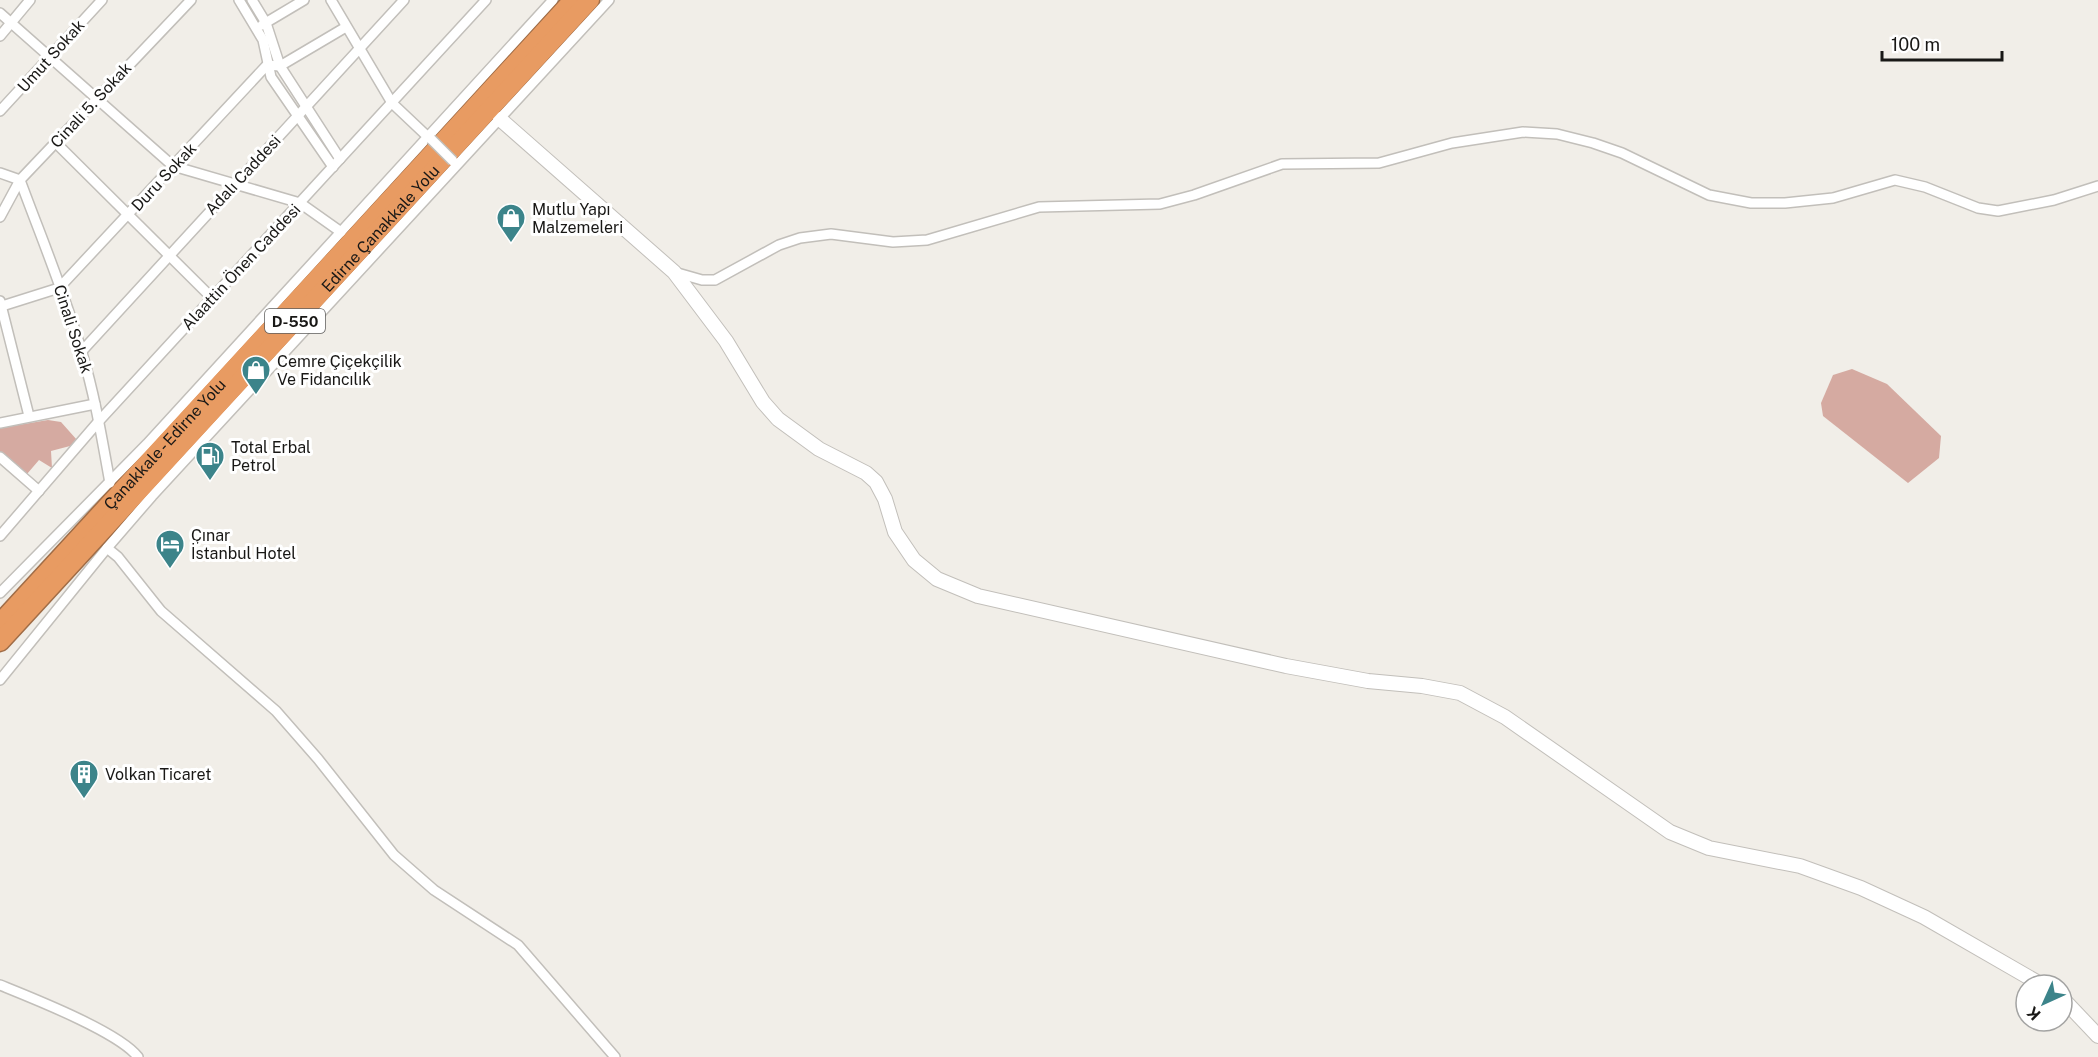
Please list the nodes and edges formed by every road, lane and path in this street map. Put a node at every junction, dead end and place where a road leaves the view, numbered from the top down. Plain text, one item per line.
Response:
1 (30, 0) edge
2 (102, 0) edge
3 (191, 0) edge
4 (239, 0) edge
5 (252, 0) edge
6 (304, 0) edge
7 (331, 0) edge
8 (404, 0) edge
9 (486, 0) edge
10 (553, 0) edge
11 (573, 0) edge
12 (590, 0) edge
13 (609, 0) edge
14 (0, 13) edge
15 (11, 23) junction
16 (266, 23) junction
17 (346, 27) junction
18 (256, 28) junction
19 (570, 31) junction
20 (0, 36) edge
21 (358, 48) junction
22 (48, 57) junction
23 (267, 65) junction
24 (280, 66) junction
25 (527, 68) junction
26 (528, 88) junction
27 (96, 99) junction
28 (392, 103) junction
29 (305, 108) junction
30 (0, 111) edge
31 (298, 116) junction
32 (500, 119) junction
33 (432, 141) junction
34 (56, 143) junction
35 (453, 161) dead end
36 (336, 163) junction
37 (173, 166) junction
38 (0, 173) edge
39 (440, 173) junction
40 (20, 180) junction
41 (234, 184) junction
42 (2098, 186) edge
43 (300, 202) junction
44 (129, 215) junction
45 (0, 217) edge
46 (341, 232) junction
47 (169, 256) junction
48 (675, 272) junction
49 (59, 288) junction
50 (212, 298) junction
51 (1, 303) edge
52 (82, 351) junction
53 (95, 404) junction
54 (29, 416) junction
55 (99, 421) junction
56 (0, 423) edge
57 (0, 457) edge
58 (110, 483) junction
59 (39, 491) junction
60 (147, 493) junction
61 (0, 537) edge
62 (106, 548) junction
63 (0, 593) edge
64 (0, 623) edge
65 (0, 642) edge
66 (0, 680) edge
67 (2021, 973) edge
68 (0, 985) edge
69 (2074, 1011) edge
70 (2098, 1036) edge
71 (138, 1057) edge
72 (615, 1057) edge

1 - 15 street
2 - 22 street, Umut Sokak
3 - 27 street, Cinali 5. Sokak
4 - 18 street
5 - 16 street
6 - 16 street
7 - 17 street
8 - 21 street, Adalı Caddesi
9 - 28 street, Alaattin Önen Caddesi
10 - 33 street
11 - 33 highway, Çanakkale - Edirne Yolu / D-550
12 - 19 highway, Edirne Çanakkale Yolu / D-550
13 - 19 street
14 - 15 street
15 - 20 street
15 - 22 street
16 - 18 street
16 - 24 street
17 - 21 street
17 - 24 street
18 - 23 street
19 - 25 highway, Edirne Çanakkale Yolu / D-550
19 - 26 street
21 - 28 street
21 - 29 street, Adalı Caddesi
22 - 27 street
22 - 30 street, Umut Sokak
23 - 24 street
23 - 31 street
23 - 37 street, Duru Sokak
24 - 29 street
25 - 26 street
25 - 39 highway, Edirne Çanakkale Yolu / D-550
26 - 32 street
27 - 34 street, Cinali 5. Sokak
27 - 37 street
28 - 33 street
28 - 36 street, Alaattin Önen Caddesi
29 - 31 street, Adalı Caddesi
29 - 36 street
31 - 36 street
31 - 41 street, Adalı Caddesi
32 - 39 street
32 - 48 street
33 - 35 street, bridge
33 - 46 street
33 - 64 highway, Çanakkale - Edirne Yolu / D-550
34 - 40 street, Cinali 5. Sokak
34 - 44 street
36 - 43 street, Alaattin Önen Caddesi
37 - 41 street
37 - 44 street, Duru Sokak
38 - 40 street
39 - 60 highway, Edirne Çanakkale Yolu / D-550
40 - 45 street, Cinali 5. Sokak
40 - 49 street, Cinali Sokak
41 - 43 street
41 - 47 street, Adalı Caddesi
42 - 48 street
43 - 46 street
43 - 50 street, Alaattin Önen Caddesi
44 - 47 street
44 - 49 street, Duru Sokak
46 - 58 street
47 - 50 street
47 - 52 street, Adalı Caddesi
48 - 67 street
49 - 51 street
49 - 52 street, Cinali Sokak
50 - 55 street, Alaattin Önen Caddesi
51 - 54 street
52 - 53 street, Cinali Sokak
53 - 54 street
53 - 55 street, Cinali Sokak
54 - 56 street
55 - 58 street, Cinali Sokak
55 - 59 street, Alaattin Önen Caddesi
57 - 59 street
58 - 63 street
59 - 61 street, Alaattin Önen Caddesi
60 - 62 street
60 - 65 highway, Edirne Çanakkale Yolu / D-550
62 - 66 street
62 - 72 street
68 - 71 street
69 - 70 street

